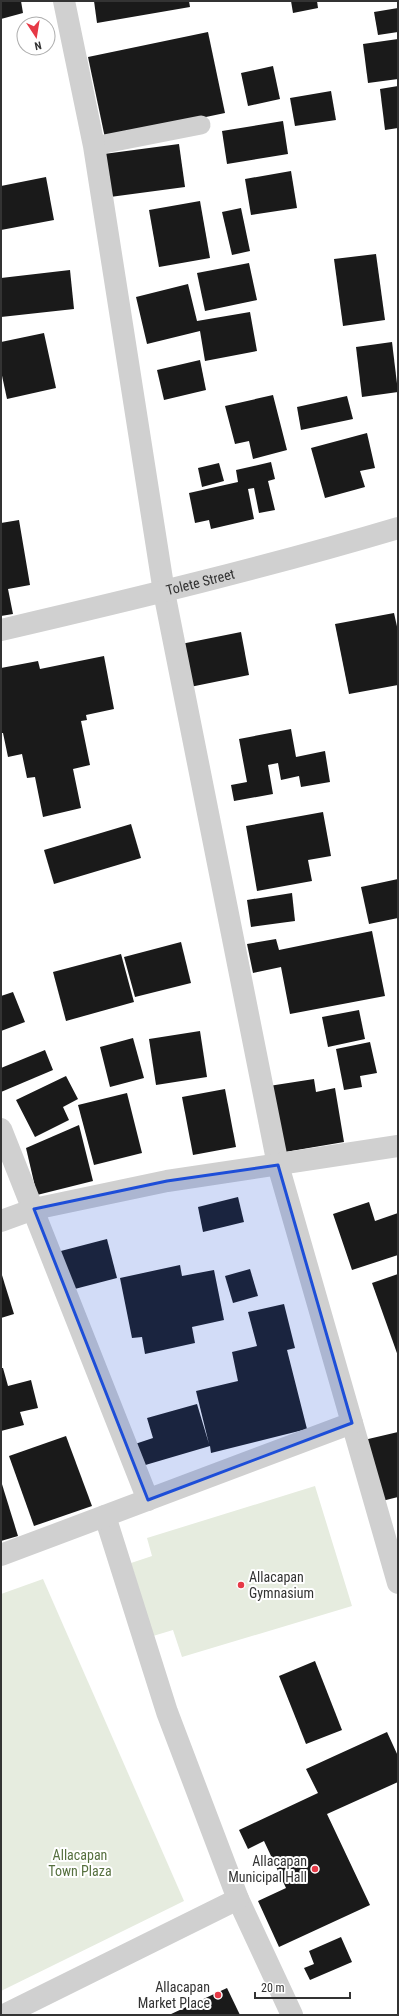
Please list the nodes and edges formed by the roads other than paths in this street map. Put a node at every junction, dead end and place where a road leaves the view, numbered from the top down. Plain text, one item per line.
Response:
1 (64, 1) edge
2 (202, 125) dead end
3 (94, 146) junction
4 (398, 528) edge
5 (164, 592) junction
6 (1, 630) edge
7 (1, 1130) edge
8 (398, 1146) edge
9 (278, 1165) junction
10 (34, 1209) junction
11 (1, 1221) edge
12 (352, 1423) junction
13 (148, 1500) junction
14 (105, 1516) junction
15 (1, 1555) edge
16 (398, 1583) edge
17 (238, 1899) junction
18 (4, 2015) edge
19 (292, 2015) edge

1 - 3 street
2 - 3 lane
3 - 5 street
4 - 5 street, Tolete Street
5 - 6 street, Tolete Street
5 - 9 street
7 - 10 street
8 - 9 street
9 - 10 street
9 - 12 street
10 - 11 street
10 - 13 street
12 - 13 street
12 - 16 street
13 - 14 street
14 - 15 street
14 - 17 street
17 - 18 street
17 - 19 street

